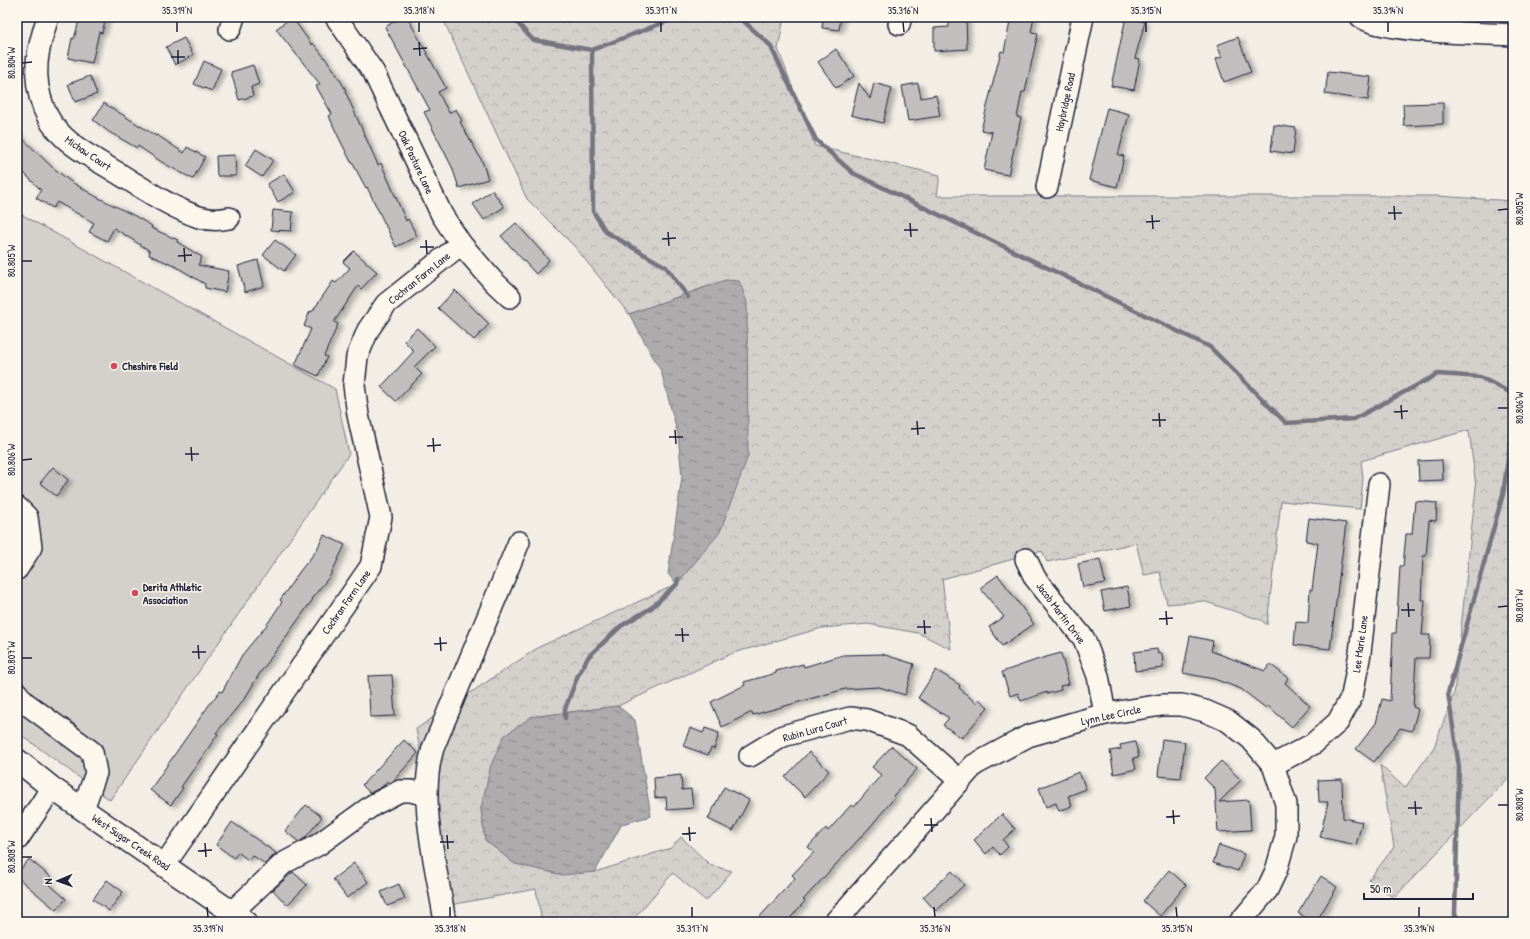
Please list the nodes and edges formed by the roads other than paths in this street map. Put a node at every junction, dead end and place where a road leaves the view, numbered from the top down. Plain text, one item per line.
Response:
1 (48, 17) edge
2 (336, 17) edge
3 (1083, 17) edge
4 (1361, 17) edge
5 (1513, 35) edge
6 (1047, 187) dead end
7 (229, 218) dead end
8 (461, 244) junction
9 (510, 297) dead end
10 (1379, 484) dead end
11 (17, 507) edge
12 (519, 542) dead end
13 (1026, 559) dead end
14 (17, 569) edge
15 (17, 694) edge
16 (1105, 714) junction
17 (750, 756) dead end
18 (17, 760) edge
19 (1273, 765) junction
20 (960, 781) junction
21 (52, 788) junction
22 (427, 796) junction
23 (83, 809) junction
24 (17, 840) edge
25 (164, 864) junction
26 (239, 917) edge
27 (446, 922) edge
28 (835, 922) edge
29 (1240, 922) edge

1 - 7 street, Michaw Court
2 - 8 street, Oak Pasture Lane
3 - 6 street, Haybridge Road
4 - 5 street
8 - 9 street, Oak Pasture Lane
8 - 25 street, Cochran Farm Lane
10 - 19 street, Lee Marie Lane
11 - 14 street
12 - 22 street
13 - 16 street, Jacob Martin Drive
15 - 23 street
16 - 19 street, Lynn Lee Circle
16 - 20 street, Lynn Lee Circle
17 - 20 street, Rubin Lura Court
18 - 21 main road, West Sugar Creek Road
19 - 29 street, Lynn Lee Circle
20 - 28 street, Lynn Lee Circle
21 - 23 main road, West Sugar Creek Road
21 - 24 street
22 - 26 street
22 - 27 street
23 - 25 main road, West Sugar Creek Road
25 - 26 main road, West Sugar Creek Road

